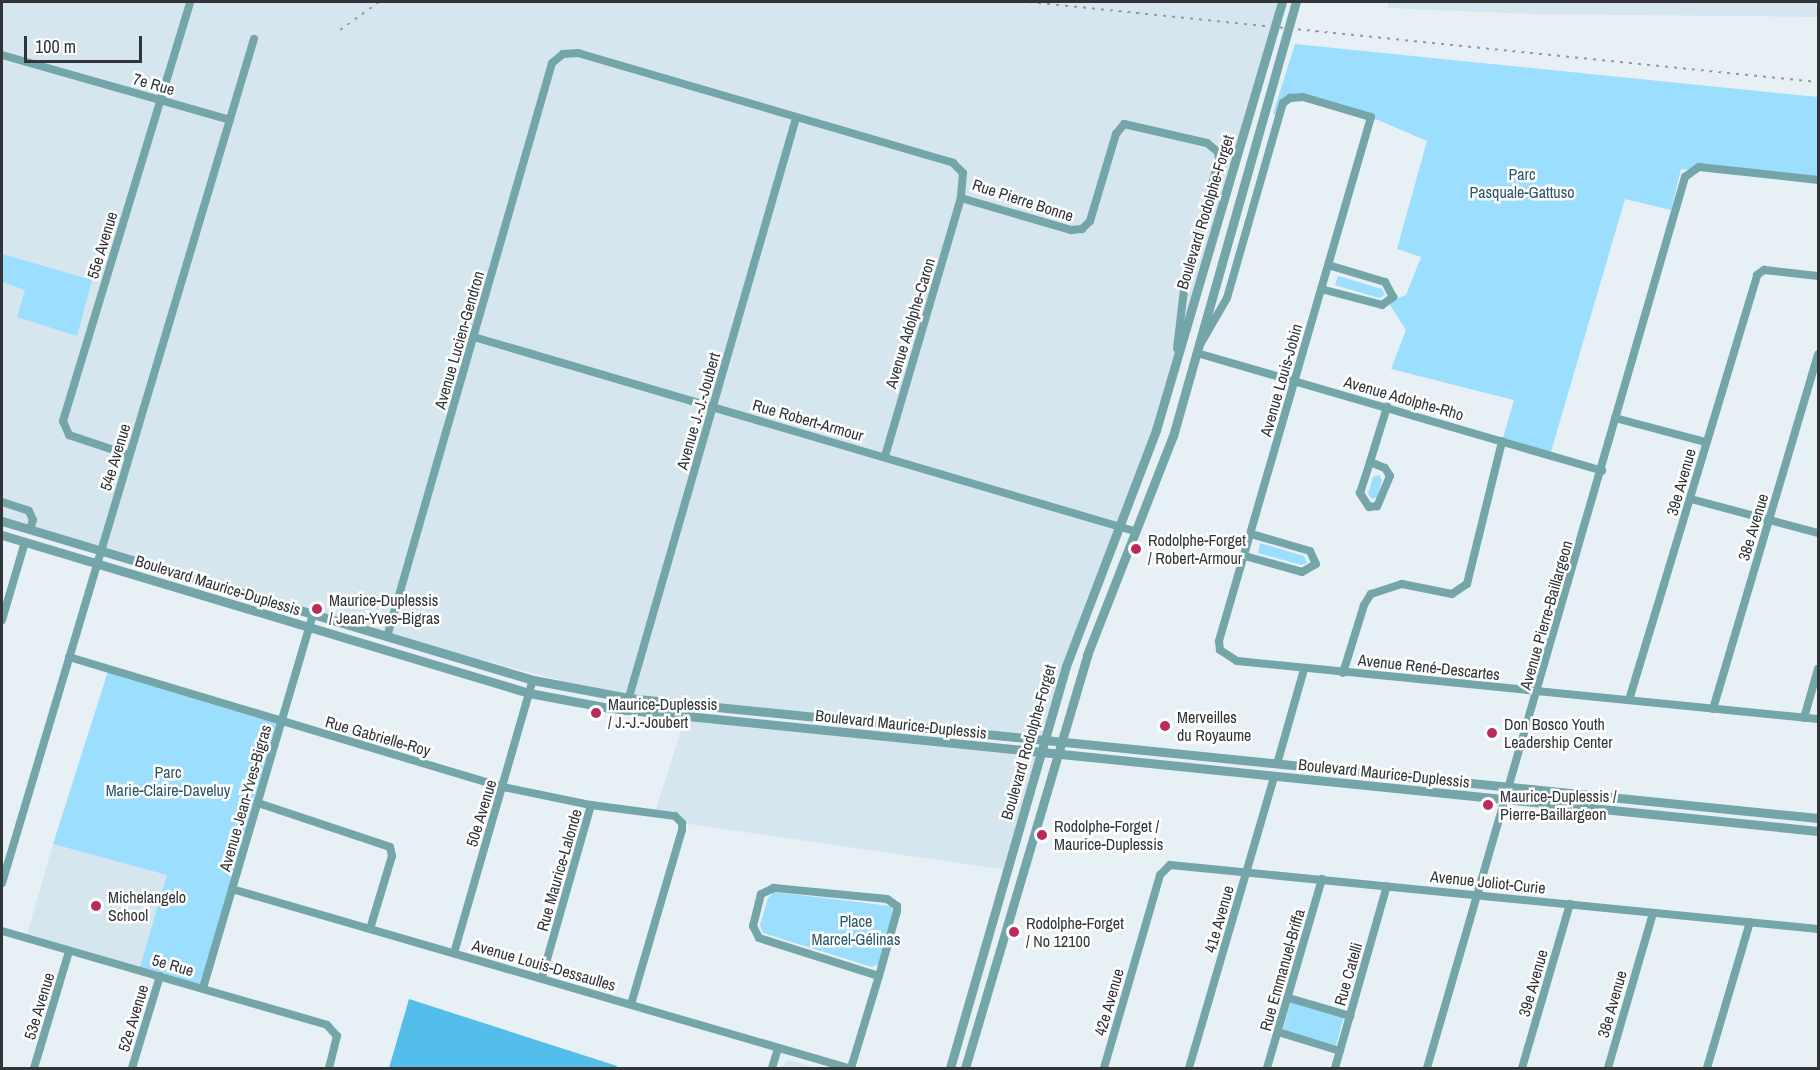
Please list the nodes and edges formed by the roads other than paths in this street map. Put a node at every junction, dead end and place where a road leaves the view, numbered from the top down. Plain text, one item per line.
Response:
1 (190, 2) edge
2 (1282, 2) edge
3 (1296, 2) edge
4 (254, 39) dead end
5 (563, 54) joint
6 (2, 57) edge
7 (160, 100) junction
8 (1371, 117) joint
9 (796, 118) junction
10 (230, 120) junction
11 (1818, 180) edge
12 (961, 198) junction
13 (1329, 266) junction
14 (1818, 276) edge
15 (1321, 289) junction
16 (474, 337) junction
17 (1198, 349) junction
18 (1818, 354) edge
19 (1175, 367) junction
20 (1294, 382) junction
21 (713, 406) junction
22 (1387, 407) junction
23 (1616, 418) junction
24 (1156, 430) junction
25 (1173, 436) junction
26 (1502, 441) junction
27 (1706, 442) junction
28 (129, 455) junction
29 (885, 456) junction
30 (1370, 462) junction
31 (1602, 471) junction
32 (1691, 499) junction
33 (2, 502) edge
34 (1769, 520) junction
35 (2, 521) edge
36 (1119, 525) junction
37 (30, 529) junction
38 (1134, 531) junction
39 (1818, 533) edge
40 (1251, 534) junction
41 (2, 535) edge
42 (25, 542) junction
43 (101, 551) junction
44 (1245, 556) junction
45 (97, 564) junction
46 (313, 615) junction
47 (2, 620) edge
48 (309, 628) junction
49 (387, 637) junction
50 (1220, 650) joint
51 (69, 657) junction
52 (1304, 669) junction
53 (1818, 669) edge
54 (1343, 673) junction
55 (533, 680) junction
56 (1538, 692) junction
57 (529, 693) junction
58 (628, 698) junction
59 (1629, 700) junction
60 (1713, 709) junction
61 (625, 711) junction
62 (1804, 718) junction
63 (1818, 719) edge
64 (282, 721) junction
65 (1045, 741) junction
66 (1060, 742) junction
67 (1040, 755) junction
68 (1055, 756) junction
69 (1278, 764) junction
70 (1274, 777) junction
71 (503, 787) junction
72 (1509, 787) junction
73 (1505, 800) junction
74 (258, 803) junction
75 (591, 805) junction
76 (1818, 818) edge
77 (1818, 831) edge
78 (1247, 871) junction
79 (1160, 875) joint
80 (1322, 879) junction
81 (2, 883) edge
82 (1387, 886) junction
83 (232, 889) junction
84 (1478, 895) junction
85 (1570, 904) junction
86 (1653, 913) junction
87 (1750, 922) junction
88 (370, 929) junction
89 (1818, 929) edge
90 (2, 931) edge
91 (69, 951) junction
92 (454, 953) junction
93 (160, 976) junction
94 (879, 976) junction
95 (542, 977) junction
96 (203, 988) junction
97 (1289, 998) junction
98 (631, 1004) junction
99 (1350, 1016) junction
100 (1278, 1032) junction
101 (778, 1048) junction
102 (1340, 1051) junction
103 (34, 1068) edge
104 (132, 1068) edge
105 (329, 1068) edge
106 (772, 1068) edge
107 (849, 1068) edge
108 (950, 1068) edge
109 (965, 1068) edge
110 (1104, 1068) edge
111 (1189, 1068) edge
112 (1267, 1068) edge
113 (1335, 1068) edge
114 (1427, 1068) edge
115 (1522, 1068) edge
116 (1608, 1068) edge
117 (1707, 1068) edge

1 - 7 street, 55e Avenue
2 - 19 street, Boulevard Rodolphe-Forget
3 - 17 street, Boulevard Rodolphe-Forget
4 - 10 street, 54e Avenue
5 - 9 street, Rue Pierre Bonne
5 - 16 street, Avenue Lucien-Gendron
6 - 7 street, 7e Rue
7 - 10 street, 7e Rue
7 - 28 street, 55e Avenue
8 - 13 street, Avenue Louis-Jobin
8 - 17 street, Boulevard Rodolphe-Forget
9 - 12 street, Rue Pierre Bonne
9 - 21 street, Avenue J.-J.-Joubert
10 - 28 street, 54e Avenue
11 - 23 street, Avenue Pierre-Baillargeon
12 - 19 street, Rue Pierre Bonne
12 - 29 street, Avenue Adolphe-Caron
13 - 15 street, Avenue Louis-Jobin
13 - 15 street
14 - 27 street, 39e Avenue
15 - 20 street, Avenue Louis-Jobin
16 - 21 street, Rue Robert-Armour
16 - 49 street, Avenue Lucien-Gendron
17 - 20 street, Avenue Adolphe-Rho
17 - 25 street, Boulevard Rodolphe-Forget
18 - 34 street, 38e Avenue
19 - 24 street, Boulevard Rodolphe-Forget
20 - 22 street, Avenue Adolphe-Rho
20 - 40 street, Avenue Louis-Jobin
21 - 29 street, Rue Robert-Armour
21 - 58 street, Avenue J.-J.-Joubert
22 - 26 street, Avenue Adolphe-Rho
22 - 30 street
23 - 27 street
23 - 31 street, Avenue Pierre-Baillargeon
24 - 25 street
24 - 36 street, Boulevard Rodolphe-Forget
25 - 38 street, Boulevard Rodolphe-Forget
26 - 31 street, Avenue Adolphe-Rho
26 - 54 street
27 - 32 street, 39e Avenue
28 - 43 street, 54e Avenue
29 - 36 street, Rue Robert-Armour
30 - 30 street
31 - 56 street, Avenue Pierre-Baillargeon
32 - 34 street
32 - 59 street, 39e Avenue
33 - 37 street
34 - 39 street
34 - 60 street, 38e Avenue
35 - 37 street, Boulevard Maurice-Duplessis
36 - 38 street, Rue Robert-Armour
36 - 65 street, Boulevard Rodolphe-Forget
37 - 43 street, Boulevard Maurice-Duplessis
38 - 66 street, Boulevard Rodolphe-Forget
40 - 44 street, Avenue Louis-Jobin
40 - 44 street
41 - 42 street, Boulevard Maurice-Duplessis
42 - 45 street, Boulevard Maurice-Duplessis
42 - 47 street
43 - 45 street, 54e Avenue
43 - 46 street, Boulevard Maurice-Duplessis
44 - 50 street, Avenue Louis-Jobin
45 - 48 street, Boulevard Maurice-Duplessis
45 - 51 street, 54e Avenue
46 - 48 street, Avenue Jean-Yves-Bigras
46 - 49 street, Boulevard Maurice-Duplessis
48 - 57 street, Boulevard Maurice-Duplessis
48 - 64 street, Avenue Jean-Yves-Bigras
49 - 55 street, Boulevard Maurice-Duplessis
50 - 52 street, Avenue René-Descartes
51 - 64 street, Rue Gabrielle-Roy
51 - 81 street, 54e Avenue
52 - 54 street, Avenue René-Descartes
52 - 69 street
53 - 62 street
54 - 56 street, Avenue René-Descartes
55 - 57 street, 50e Avenue
55 - 58 street, Boulevard Maurice-Duplessis
56 - 59 street, Avenue René-Descartes
56 - 72 street, Avenue Pierre-Baillargeon
57 - 61 street, Boulevard Maurice-Duplessis
57 - 71 street, 50e Avenue
58 - 61 street, Avenue J.-J.-Joubert
58 - 65 street, Boulevard Maurice-Duplessis
59 - 60 street, Avenue René-Descartes
60 - 62 street, Avenue René-Descartes
61 - 67 street, Boulevard Maurice-Duplessis
62 - 63 street, Avenue René-Descartes
64 - 71 street, Rue Gabrielle-Roy
64 - 74 street, Avenue Jean-Yves-Bigras
65 - 66 street, Boulevard Maurice-Duplessis
65 - 67 street, Boulevard Rodolphe-Forget
66 - 68 street, Boulevard Rodolphe-Forget
66 - 69 street, Boulevard Maurice-Duplessis
67 - 68 street, Boulevard Maurice-Duplessis
67 - 108 street, Boulevard Rodolphe-Forget
68 - 70 street, Boulevard Maurice-Duplessis
68 - 109 street, Boulevard Rodolphe-Forget
69 - 72 street, Boulevard Maurice-Duplessis
70 - 73 street, Boulevard Maurice-Duplessis
70 - 78 street, 41e Avenue
71 - 75 street, Rue Gabrielle-Roy
71 - 92 street, 50e Avenue
72 - 73 street, Avenue Pierre-Baillargeon
72 - 76 street, Boulevard Maurice-Duplessis
73 - 77 street, Boulevard Maurice-Duplessis
73 - 84 street, Avenue Pierre-Baillargeon
74 - 83 street, Avenue Jean-Yves-Bigras
74 - 88 street
75 - 95 street, Rue Maurice-Lalonde
75 - 98 street, Rue Gabrielle-Roy
78 - 79 street, Avenue Joliot-Curie
78 - 80 street, Avenue Joliot-Curie
78 - 111 street, 41e Avenue
79 - 110 street, 42e Avenue
80 - 82 street, Avenue Joliot-Curie
80 - 97 street, Rue Emmanuel-Briffa
82 - 84 street, Avenue Joliot-Curie
82 - 99 street, Rue Catelli
83 - 88 street, Avenue Louis-Dessaulles
83 - 96 street, Avenue Jean-Yves-Bigras
84 - 85 street, Avenue Joliot-Curie
84 - 114 street, Avenue Pierre-Baillargeon
85 - 86 street, Avenue Joliot-Curie
85 - 115 street, 39e Avenue
86 - 87 street, Avenue Joliot-Curie
86 - 116 street, 38e Avenue
87 - 89 street, Avenue Joliot-Curie
87 - 117 street
88 - 92 street, Avenue Louis-Dessaulles
90 - 91 street, 5e Rue
91 - 93 street, 5e Rue
91 - 103 street, 53e Avenue
92 - 95 street, Avenue Louis-Dessaulles
93 - 96 street, 5e Rue
93 - 104 street, 52e Avenue
94 - 94 street
94 - 107 street
95 - 98 street, Avenue Louis-Dessaulles
96 - 105 street, 5e Rue
97 - 99 street
97 - 100 street, Rue Emmanuel-Briffa
98 - 101 street, Avenue Louis-Dessaulles
99 - 102 street, Rue Catelli
100 - 102 street
100 - 112 street, Rue Emmanuel-Briffa
101 - 106 street
101 - 107 street, Avenue Louis-Dessaulles
102 - 113 street, Rue Catelli

